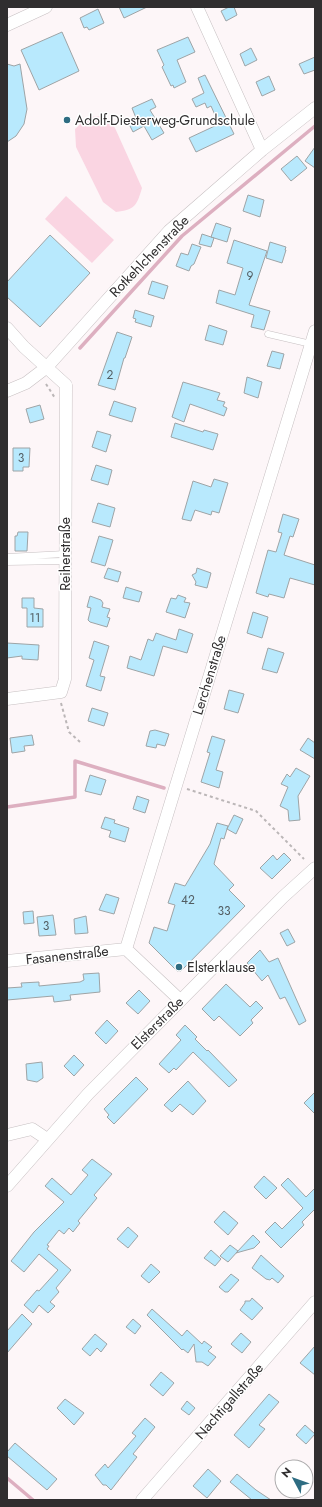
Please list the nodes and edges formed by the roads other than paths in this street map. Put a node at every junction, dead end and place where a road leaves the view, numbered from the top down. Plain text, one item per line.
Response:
1 (46, 7) edge
2 (197, 7) edge
3 (7, 25) edge
4 (315, 108) edge
5 (262, 150) junction
6 (7, 328) edge
7 (315, 331) edge
8 (268, 334) dead end
9 (311, 344) junction
10 (47, 367) junction
11 (7, 391) edge
12 (7, 556) edge
13 (65, 557) junction
14 (7, 562) edge
15 (7, 699) edge
16 (315, 868) edge
17 (126, 949) junction
18 (7, 961) edge
19 (180, 1000) junction
20 (7, 1135) edge
21 (47, 1139) junction
22 (7, 1186) edge
23 (315, 1302) edge
24 (142, 1500) edge

1 - 3 street
2 - 5 street
4 - 5 street, Rotkehlchenstraße
5 - 10 street, Rotkehlchenstraße
6 - 10 street, Reiherstraße
7 - 9 street, Lerchenstraße
8 - 9 lane
9 - 17 street, Lerchenstraße
10 - 11 street, Rotkehlchenstraße
10 - 13 street, Reiherstraße
12 - 13 lane
13 - 14 lane
13 - 15 street, Reiherstraße
16 - 19 street, Elsterstraße
17 - 18 street, Fasanenstraße
17 - 19 street
19 - 21 street, Elsterstraße
20 - 21 street
21 - 22 street, Elsterstraße
23 - 24 street, Nachtigallstraße

